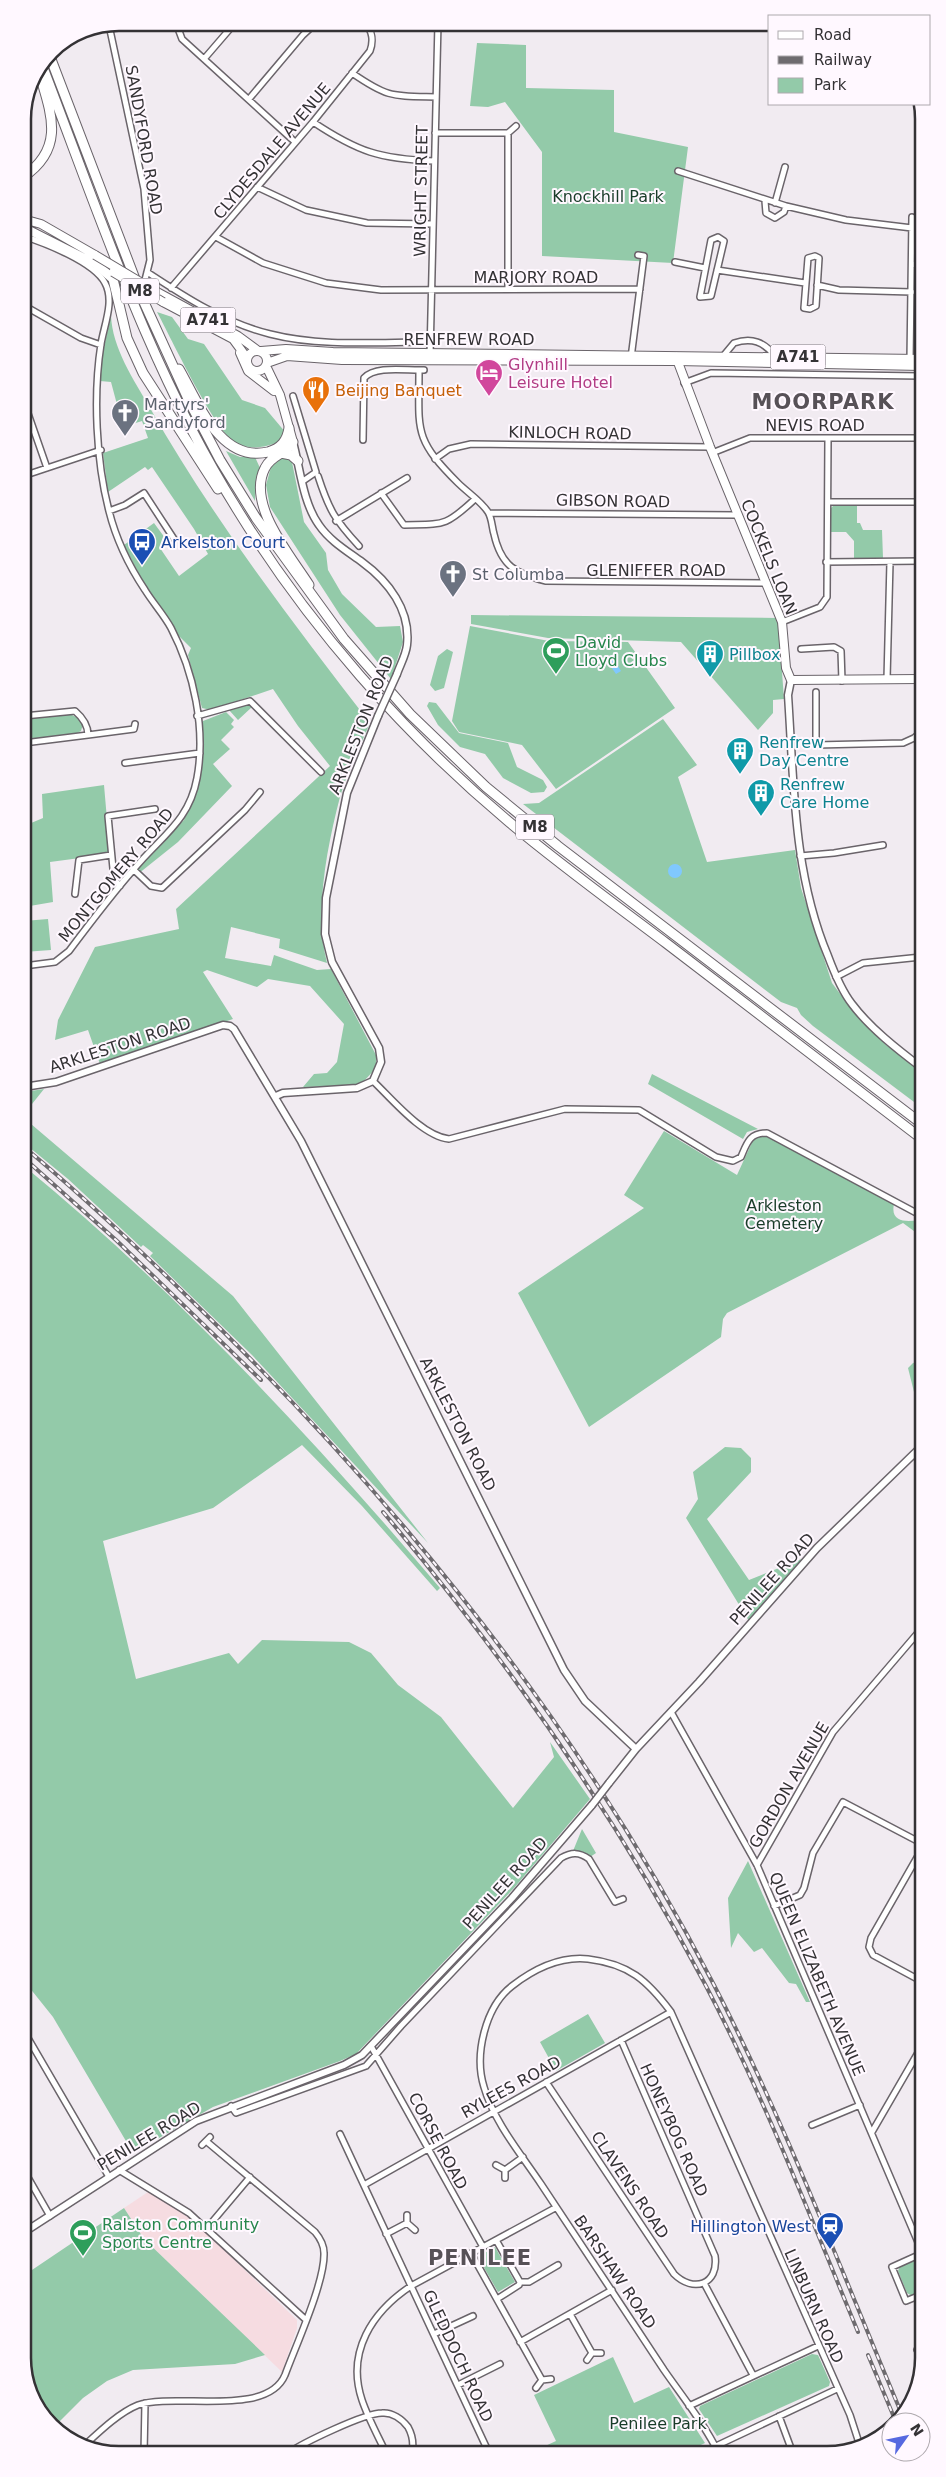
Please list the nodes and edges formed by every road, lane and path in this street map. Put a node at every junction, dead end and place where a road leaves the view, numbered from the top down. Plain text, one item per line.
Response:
1 (179, 31) edge
2 (227, 31) edge
3 (307, 31) edge
4 (371, 31) edge
5 (438, 31) edge
6 (110, 32) edge
7 (204, 59) junction
8 (52, 63) edge
9 (45, 72) edge
10 (352, 73) junction
11 (41, 80) edge
12 (436, 97) junction
13 (249, 99) junction
14 (313, 122) junction
15 (516, 126) dead end
16 (435, 133) junction
17 (508, 133) junction
18 (295, 142) junction
19 (434, 161) junction
20 (785, 167) dead end
21 (31, 169) edge
22 (678, 171) dead end
23 (257, 187) junction
24 (765, 200) junction
25 (774, 203) junction
26 (786, 206) junction
27 (912, 217) dead end
28 (31, 221) edge
29 (433, 224) junction
30 (912, 228) junction
31 (31, 231) edge
32 (216, 237) junction
33 (31, 238) edge
34 (638, 256) dead end
35 (95, 259) junction
36 (676, 262) dead end
37 (912, 265) junction
38 (915, 265) edge
39 (705, 268) junction
40 (717, 270) junction
41 (147, 272) junction
42 (144, 284) junction
43 (805, 284) junction
44 (817, 284) junction
45 (171, 288) junction
46 (431, 289) junction
47 (508, 289) junction
48 (640, 289) junction
49 (912, 292) junction
50 (198, 303) junction
51 (31, 310) edge
52 (194, 312) junction
53 (150, 316) junction
54 (216, 331) junction
55 (430, 342) junction
56 (101, 346) junction
57 (259, 351) junction
58 (429, 356) junction
59 (724, 356) junction
60 (775, 356) junction
61 (247, 358) junction
62 (631, 358) junction
63 (676, 358) junction
64 (915, 360) edge
65 (910, 362) junction
66 (267, 364) junction
67 (915, 364) edge
68 (256, 371) junction
69 (915, 376) edge
70 (684, 383) junction
71 (274, 391) junction
72 (293, 396) dead end
73 (283, 406) junction
74 (31, 422) edge
75 (289, 428) junction
76 (915, 438) edge
77 (828, 439) junction
78 (363, 440) dead end
79 (293, 442) junction
80 (101, 450) junction
81 (711, 450) junction
82 (281, 453) junction
83 (435, 459) junction
84 (298, 461) junction
85 (47, 468) junction
86 (31, 473) edge
87 (318, 476) dead end
88 (407, 478) dead end
89 (303, 481) junction
90 (381, 493) junction
91 (475, 499) junction
92 (828, 502) junction
93 (915, 502) edge
94 (109, 511) junction
95 (488, 512) junction
96 (737, 515) junction
97 (336, 521) junction
98 (174, 539) dead end
99 (359, 546) dead end
100 (915, 561) edge
101 (826, 562) junction
102 (890, 562) junction
103 (285, 580) junction
104 (764, 583) junction
105 (782, 622) junction
106 (344, 639) junction
107 (801, 649) dead end
108 (887, 679) junction
109 (915, 679) edge
110 (791, 680) junction
111 (842, 681) junction
112 (816, 692) dead end
113 (31, 715) edge
114 (197, 716) junction
115 (135, 724) dead end
116 (88, 735) junction
117 (915, 737) edge
118 (31, 742) edge
119 (200, 753) junction
120 (125, 763) dead end
121 (321, 772) dead end
122 (260, 792) dead end
123 (155, 809) dead end
124 (883, 845) dead end
125 (112, 855) junction
126 (800, 856) junction
127 (133, 869) junction
128 (120, 886) junction
129 (75, 894) dead end
130 (915, 957) edge
131 (31, 965) edge
132 (836, 977) junction
133 (915, 1063) edge
134 (373, 1081) junction
135 (31, 1085) edge
136 (276, 1096) junction
137 (915, 1119) edge
138 (915, 1134) edge
139 (915, 1212) edge
140 (915, 1453) edge
141 (915, 1636) edge
142 (671, 1712) junction
143 (636, 1749) junction
144 (915, 1842) edge
145 (915, 1860) edge
146 (757, 1865) junction
147 (623, 1899) dead end
148 (774, 1906) junction
149 (915, 1978) edge
150 (671, 2012) junction
151 (621, 2040) junction
152 (31, 2043) edge
153 (371, 2046) junction
154 (376, 2055) junction
155 (915, 2058) edge
156 (546, 2082) junction
157 (860, 2105) junction
158 (230, 2106) junction
159 (494, 2112) junction
160 (812, 2125) dead end
161 (872, 2132) junction
162 (340, 2134) dead end
163 (206, 2141) dead end
164 (429, 2148) junction
165 (523, 2157) junction
166 (496, 2165) dead end
167 (119, 2170) junction
168 (505, 2170) junction
169 (109, 2176) junction
170 (250, 2177) junction
171 (505, 2178) dead end
172 (31, 2183) edge
173 (364, 2185) junction
174 (555, 2208) junction
175 (407, 2215) dead end
176 (50, 2216) junction
177 (407, 2223) junction
178 (31, 2228) edge
179 (207, 2228) junction
180 (415, 2230) dead end
181 (386, 2234) junction
182 (915, 2235) edge
183 (496, 2240) junction
184 (483, 2247) junction
185 (471, 2253) junction
186 (915, 2257) edge
187 (558, 2265) dead end
188 (520, 2282) junction
189 (704, 2283) junction
190 (411, 2286) junction
191 (612, 2290) junction
192 (915, 2297) edge
193 (497, 2299) junction
194 (570, 2314) junction
195 (473, 2316) dead end
196 (305, 2319) junction
197 (434, 2334) junction
198 (520, 2342) junction
199 (818, 2346) junction
200 (592, 2353) junction
201 (601, 2353) dead end
202 (587, 2360) dead end
203 (500, 2364) dead end
204 (753, 2375) junction
205 (551, 2379) dead end
206 (542, 2380) junction
207 (458, 2385) junction
208 (536, 2388) dead end
209 (837, 2389) junction
210 (145, 2403) junction
211 (689, 2406) junction
212 (368, 2416) junction
213 (779, 2416) junction
214 (858, 2440) edge
215 (90, 2441) edge
216 (144, 2446) edge
217 (298, 2446) edge
218 (383, 2446) edge
219 (412, 2446) edge
220 (486, 2446) edge
221 (715, 2446) edge
222 (723, 2446) edge
223 (790, 2446) edge

1 - 7 street
2 - 7 street
3 - 13 street
4 - 10 street, CLYDESDALE AVENUE
5 - 12 street, WRIGHT STREET
6 - 41 street, SANDYFORD ROAD
7 - 13 street
8 - 53 highway, M8
9 - 103 highway, M8
10 - 12 street
10 - 14 street, CLYDESDALE AVENUE
11 - 21 highway
12 - 16 street, WRIGHT STREET
13 - 18 street
14 - 18 street, CLYDESDALE AVENUE
14 - 19 street
15 - 17 street
16 - 17 street
16 - 19 street, WRIGHT STREET
17 - 47 street
18 - 23 street, CLYDESDALE AVENUE
19 - 29 street, WRIGHT STREET
20 - 25 street
22 - 24 street
23 - 29 street
23 - 32 street, CLYDESDALE AVENUE
24 - 25 street
24 - 26 street
25 - 26 street
26 - 30 street
27 - 30 street
28 - 35 main road, A741
29 - 46 street, WRIGHT STREET
30 - 37 street
31 - 35 main road, A741
32 - 45 street, CLYDESDALE AVENUE
32 - 46 street, MARJORY ROAD
33 - 56 street, MONTGOMERY ROAD
34 - 48 street
35 - 42 main road, A741, bridge
35 - 54 main road, A741, bridge
35 - 103 highway
36 - 39 street
37 - 38 street
37 - 49 street
39 - 40 street
39 - 40 street
39 - 40 street
40 - 43 street
41 - 42 street, SANDYFORD ROAD
41 - 45 street, RENFREW ROAD
42 - 52 main road, A741, bridge
43 - 44 street
43 - 44 street
43 - 44 street
44 - 49 street
45 - 50 street, RENFREW ROAD
46 - 47 street, MARJORY ROAD
46 - 55 street, WRIGHT STREET
47 - 48 street, MARJORY ROAD
48 - 62 street
49 - 65 street
50 - 52 street
50 - 55 street, RENFREW ROAD
51 - 56 street
52 - 57 main road, A741
53 - 75 highway
53 - 106 highway, M8
54 - 61 main road, A741
54 - 71 main road, A741
55 - 58 street, WRIGHT STREET
56 - 80 street, MONTGOMERY ROAD
57 - 58 main road, RENFREW ROAD / A741
57 - 61 main road
57 - 66 main road
58 - 62 main road, RENFREW ROAD / A741
58 - 66 main road, RENFREW ROAD / A741
59 - 60 main road, A741
59 - 60 street
59 - 63 main road, A741
60 - 65 main road, A741
61 - 68 main road
62 - 63 main road, RENFREW ROAD / A741
63 - 65 main road, A741
63 - 70 main road, COCKELS LOAN
64 - 65 main road, A741
65 - 67 main road, A741
66 - 68 main road
66 - 73 main road, ARKLESTON ROAD / A741
68 - 71 main road, ARKLESTON ROAD / A741
69 - 70 street
70 - 81 main road, COCKELS LOAN
71 - 73 main road, ARKLESTON ROAD / A741
72 - 89 street
73 - 75 main road, ARKLESTON ROAD / A741
74 - 85 street
75 - 79 main road, ARKLESTON ROAD / A741
76 - 77 street, NEVIS ROAD
77 - 81 street, NEVIS ROAD
77 - 92 street
78 - 83 street
79 - 82 highway
79 - 84 street, ARKLESTON ROAD
80 - 85 street
80 - 94 street, MONTGOMERY ROAD
81 - 83 street, KINLOCH ROAD
81 - 96 main road, COCKELS LOAN
82 - 84 highway
82 - 106 highway
83 - 91 street
84 - 89 street, ARKLESTON ROAD
85 - 86 street
87 - 97 street
88 - 90 street
89 - 134 street, ARKLESTON ROAD, bridge
90 - 91 street
90 - 97 street
91 - 95 street
92 - 93 street
92 - 101 street
94 - 98 street
94 - 114 street, MONTGOMERY ROAD
95 - 96 street, GIBSON ROAD
95 - 104 street, GLENIFFER ROAD
96 - 104 main road, COCKELS LOAN
97 - 99 street
100 - 102 street
101 - 102 street
101 - 105 street
102 - 108 street
103 - 138 highway, M8
104 - 105 main road, COCKELS LOAN
105 - 110 main road, COCKELS LOAN
106 - 137 highway, M8
107 - 111 street
108 - 109 main road
108 - 111 main road
110 - 111 main road
110 - 126 street, COCKELS LOAN
112 - 117 street
113 - 116 street
114 - 119 street, MONTGOMERY ROAD
114 - 121 street
115 - 116 street
116 - 118 street
119 - 120 street
119 - 127 street, MONTGOMERY ROAD
122 - 127 street
123 - 125 street
124 - 126 street
125 - 128 street
125 - 129 street
126 - 132 street, COCKELS LOAN
127 - 128 street, MONTGOMERY ROAD
128 - 131 street, MONTGOMERY ROAD
130 - 132 street
132 - 133 street, COCKELS LOAN
134 - 136 street
134 - 139 street
135 - 136 street, ARKLESTON ROAD
136 - 143 street, ARKLESTON ROAD
140 - 142 street, PENILEE ROAD
141 - 146 street, GORDON AVENUE
142 - 143 street, PENILEE ROAD
142 - 146 street, QUEEN ELIZABETH AVENUE
143 - 153 street, PENILEE ROAD, bridge
144 - 148 street
145 - 149 street
146 - 148 street, QUEEN ELIZABETH AVENUE
147 - 154 street
148 - 157 street, QUEEN ELIZABETH AVENUE
150 - 151 street, RYLEES ROAD
150 - 159 street, LINBURN ROAD
150 - 199 street, LINBURN ROAD
151 - 156 street, RYLEES ROAD
151 - 189 street, HONEYBOG ROAD
152 - 169 street
153 - 154 street, CORSE ROAD
153 - 158 street, PENILEE ROAD
154 - 158 street
154 - 164 street, CORSE ROAD
155 - 161 street
156 - 159 street, RYLEES ROAD
156 - 189 street, CLAVENS ROAD
157 - 160 street
157 - 161 street, QUEEN ELIZABETH AVENUE
158 - 167 street, PENILEE ROAD
159 - 164 street, RYLEES ROAD
159 - 165 street, BARSHAW ROAD
161 - 182 street, QUEEN ELIZABETH AVENUE
162 - 173 street, GLEDDOCH ROAD
163 - 170 street
164 - 173 street, RYLEES ROAD
164 - 184 street, CORSE ROAD
165 - 168 street
165 - 174 street, BARSHAW ROAD
166 - 168 street
167 - 169 street, PENILEE ROAD
167 - 179 street
168 - 171 street
169 - 176 street, PENILEE ROAD
170 - 179 street
170 - 196 street
172 - 176 street
173 - 181 street, GLEDDOCH ROAD
174 - 183 street
174 - 191 street, BARSHAW ROAD
175 - 177 street
176 - 178 street, PENILEE ROAD
177 - 180 street
177 - 181 street
179 - 196 street
181 - 190 street, GLEDDOCH ROAD
183 - 184 street
183 - 188 street
184 - 185 street
185 - 190 street
185 - 193 street
186 - 192 street
187 - 188 street
188 - 193 street
189 - 204 street
190 - 197 street, GLEDDOCH ROAD
190 - 212 street
191 - 194 street
191 - 211 street, BARSHAW ROAD
193 - 198 street
194 - 198 street
194 - 200 street
195 - 197 street
196 - 210 street
197 - 207 street, GLEDDOCH ROAD
198 - 206 street
199 - 204 street
199 - 209 street, LINBURN ROAD
200 - 201 street
200 - 202 street
203 - 207 street
204 - 211 street
205 - 206 street
206 - 208 street
207 - 220 street, GLEDDOCH ROAD
209 - 213 street
209 - 214 street, LINBURN ROAD
210 - 215 street
210 - 216 street
211 - 221 street, BARSHAW ROAD
212 - 217 street
212 - 218 street
212 - 219 street
213 - 222 street
213 - 223 street

